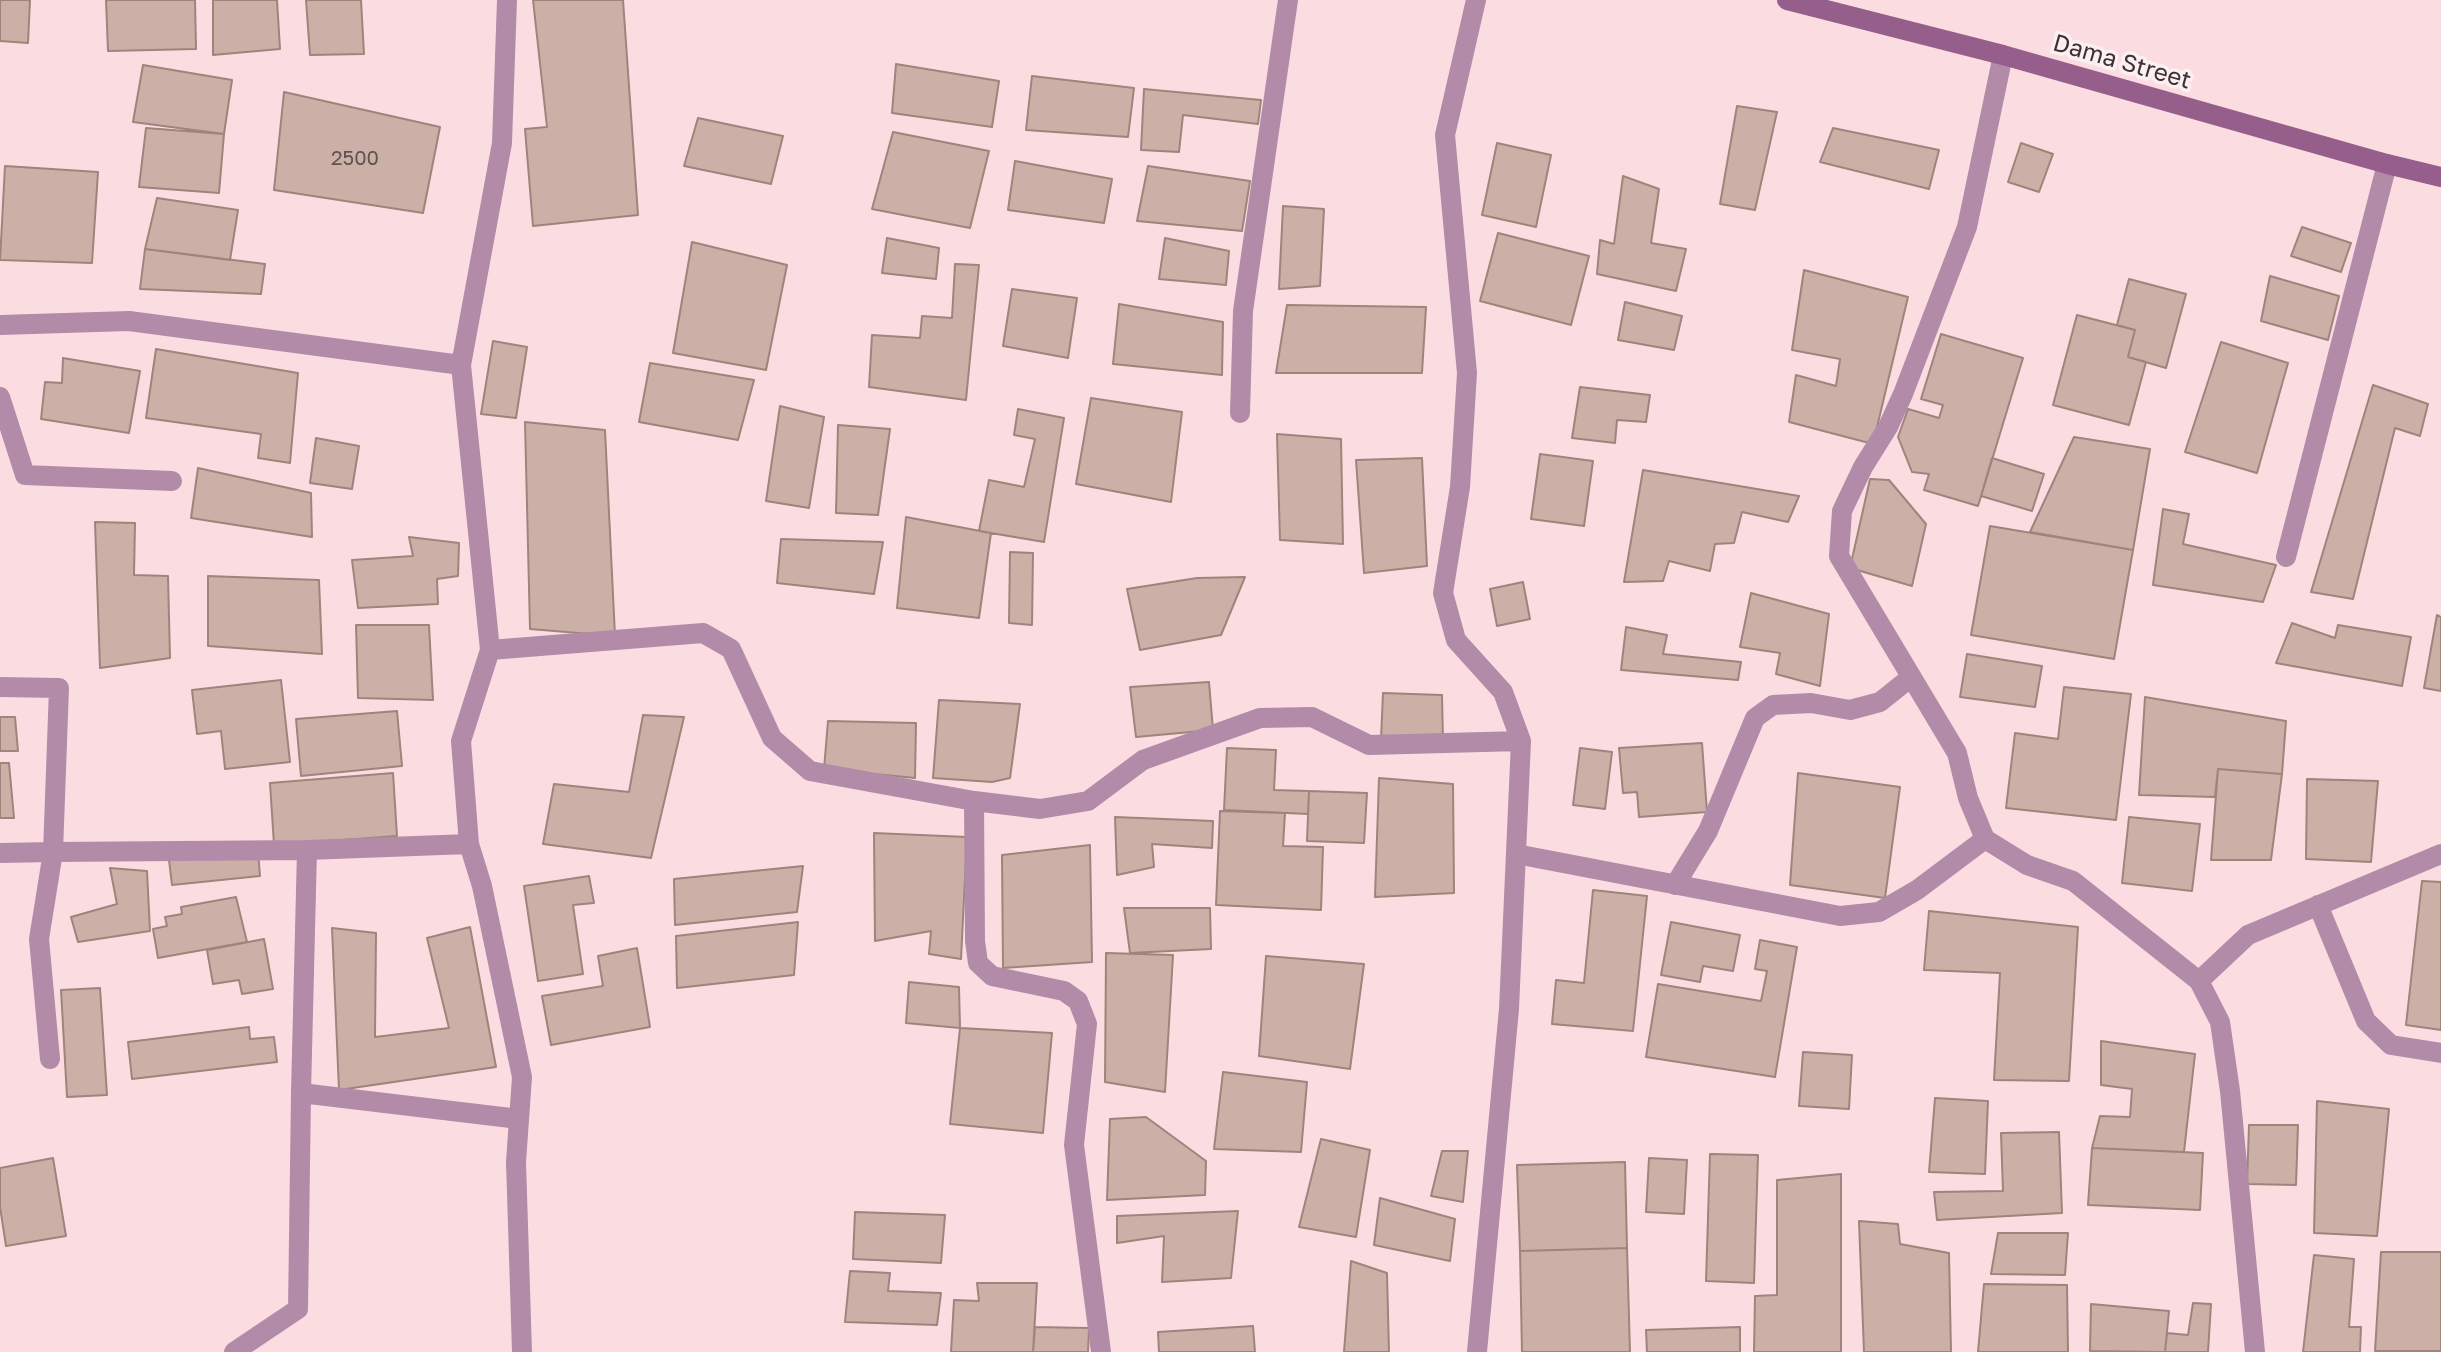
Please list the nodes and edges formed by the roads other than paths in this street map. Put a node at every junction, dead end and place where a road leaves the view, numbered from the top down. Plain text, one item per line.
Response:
1 (507, 0) edge
2 (1288, 0) edge
3 (1476, 0) edge
4 (1787, 0) edge
5 (2003, 55) junction
6 (2387, 164) junction
7 (2441, 177) edge
8 (0, 325) edge
9 (461, 365) junction
10 (0, 397) edge
11 (1240, 413) dead end
12 (172, 481) dead end
13 (2286, 557) dead end
14 (490, 650) junction
15 (1910, 678) junction
16 (0, 687) edge
17 (1521, 741) junction
18 (974, 801) junction
19 (1985, 839) junction
20 (469, 844) junction
21 (307, 850) junction
22 (53, 852) junction
23 (0, 853) edge
24 (1516, 854) junction
25 (2441, 854) edge
26 (1675, 885) junction
27 (2318, 905) junction
28 (2199, 981) junction
29 (2441, 1053) edge
30 (50, 1059) dead end
31 (301, 1093) junction
32 (519, 1119) junction
33 (234, 1352) edge
34 (522, 1352) edge
35 (1101, 1352) edge
36 (1477, 1352) edge
37 (2255, 1352) edge

1 - 9 street
2 - 11 street
3 - 17 street
4 - 5 main road, Dama Street
5 - 6 main road, Dama Street
5 - 15 street
6 - 7 main road, Dama Street
6 - 13 street
8 - 9 street
9 - 14 street
10 - 12 street
14 - 18 street
14 - 20 street
15 - 19 street
15 - 26 street
16 - 22 street
17 - 18 street
17 - 24 street
18 - 35 street
19 - 26 street
19 - 28 street
20 - 21 street
20 - 32 street
21 - 22 street
21 - 31 street
22 - 23 street
22 - 30 street
24 - 26 street
24 - 36 street
25 - 27 street
27 - 28 street
27 - 29 street
28 - 37 street
31 - 32 street
31 - 33 street
32 - 34 street

